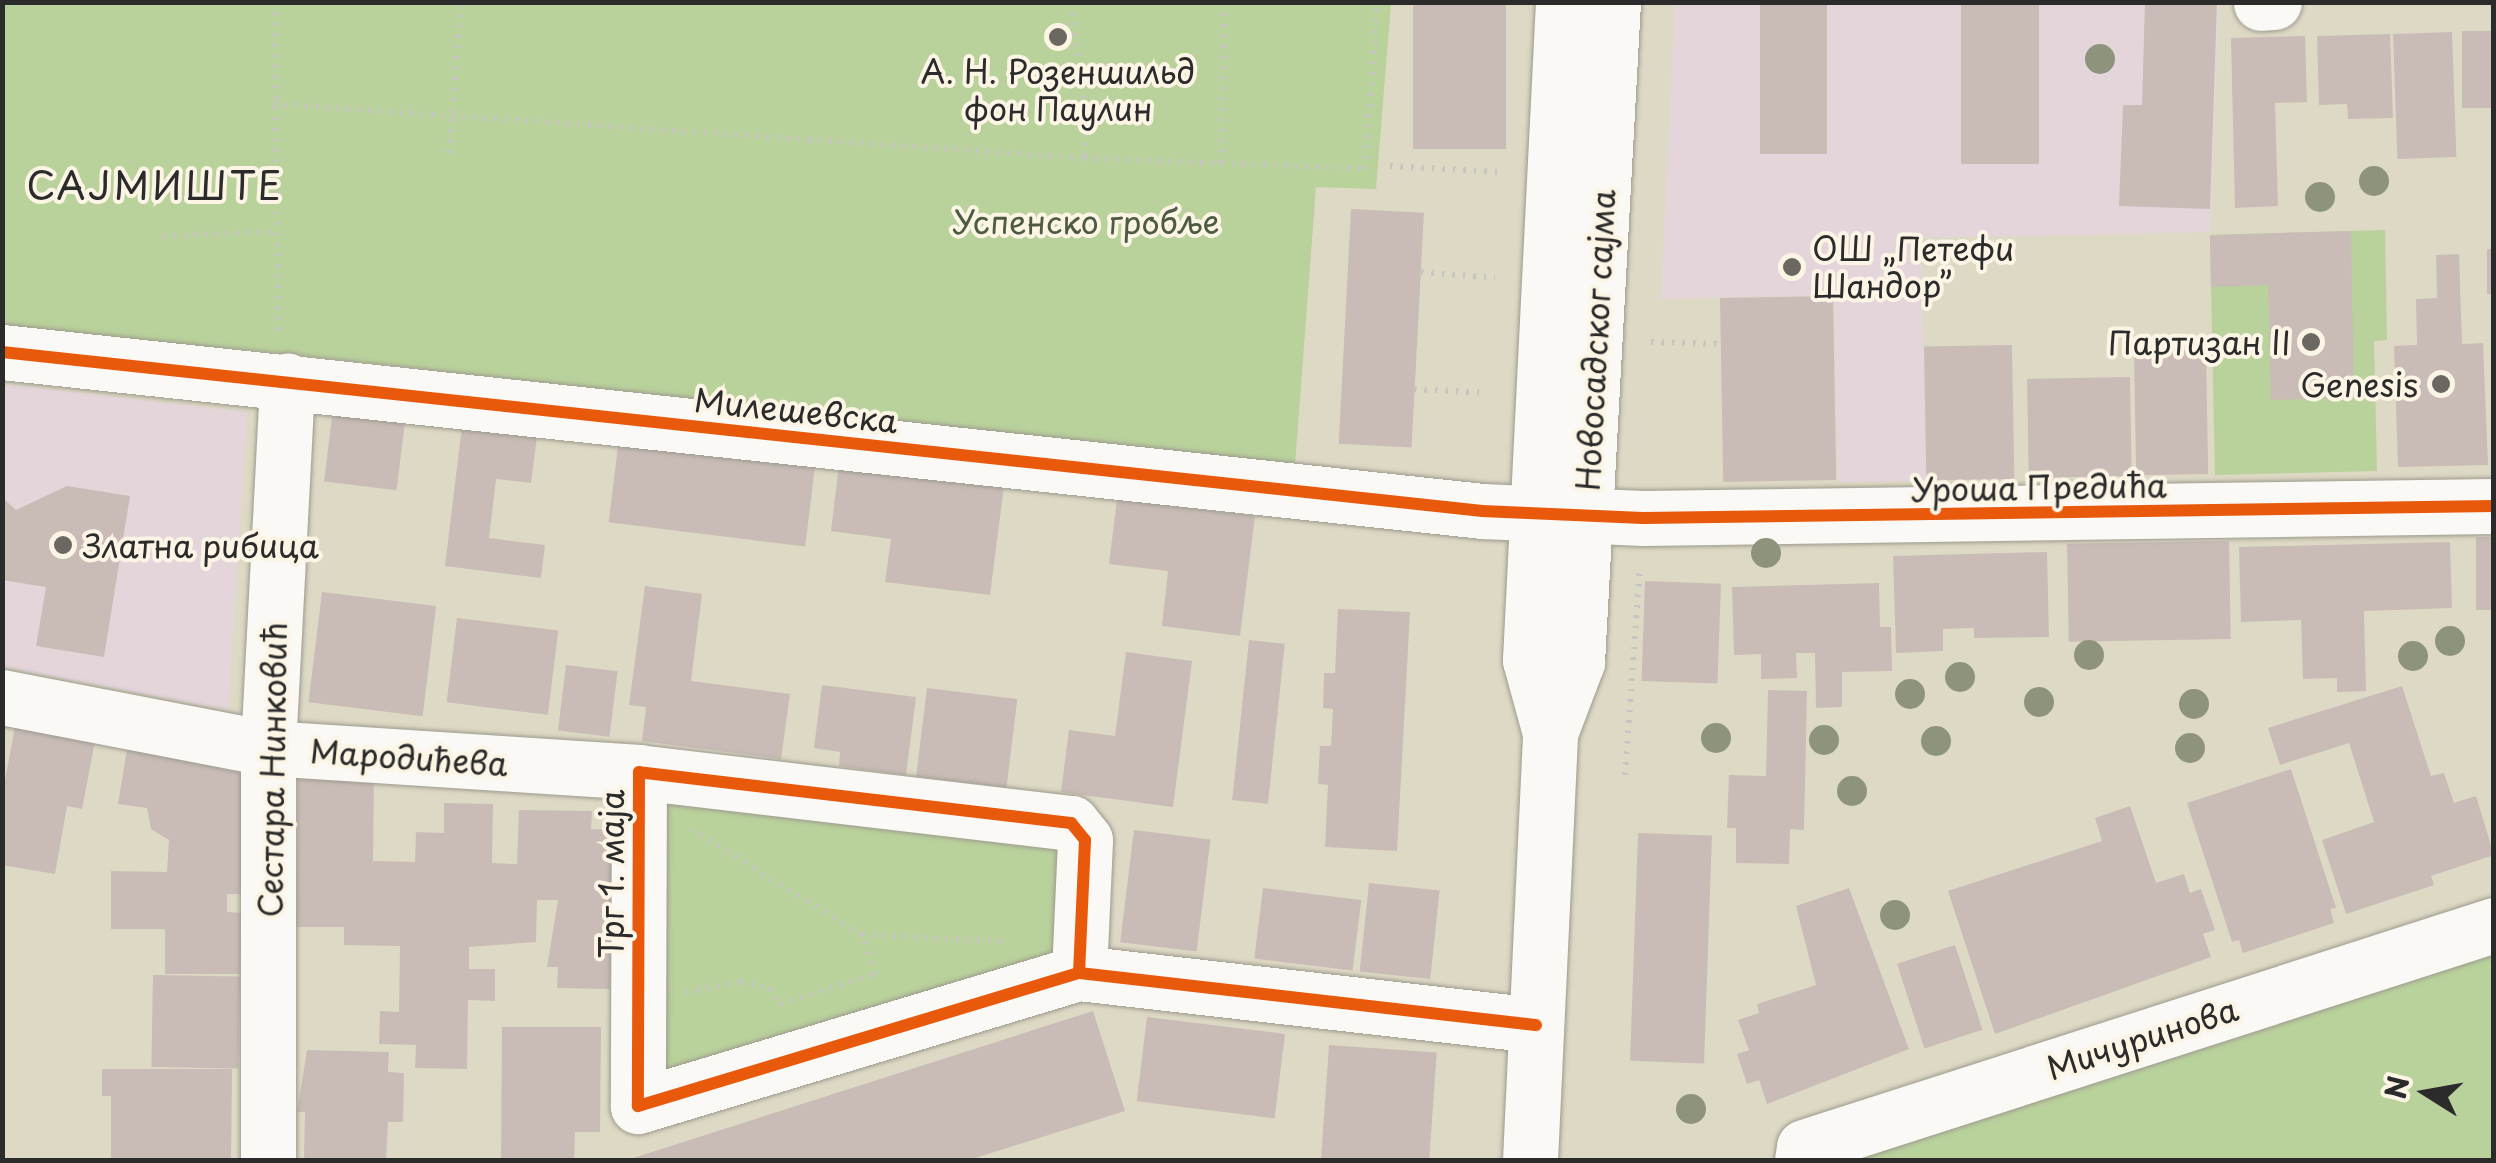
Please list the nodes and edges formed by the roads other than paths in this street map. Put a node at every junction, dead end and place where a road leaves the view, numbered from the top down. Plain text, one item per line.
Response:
1 (1563, 2) edge
2 (1613, 2) edge
3 (2274, 2) edge
4 (2260, 3) edge
5 (2, 352) edge
6 (280, 382) junction
7 (2494, 506) edge
8 (1562, 515) junction
9 (2, 697) edge
10 (268, 748) junction
11 (639, 784) junction
12 (2494, 924) edge
13 (1078, 973) junction
14 (1536, 1025) junction
15 (1803, 1154) edge
16 (268, 1160) edge
17 (1530, 1160) edge

1 - 8 street, Новосадског сајма
2 - 8 street, Новосадског сајма
3 - 4 street
5 - 6 street, Милешевска
6 - 8 street, Милешевска
6 - 10 street, Сестара Нинковић
7 - 8 street, Уроша Предића
8 - 14 street, Новосадског сајма
9 - 10 street, Мародићева
10 - 11 street, Мародићева
10 - 16 street, Сестара Нинковић
11 - 13 street, Трг 1. маја
11 - 13 street, Трг 1. маја
12 - 15 street, Мичуринова
13 - 14 street, Трг 1. маја
14 - 17 street, Новосадског сајма

